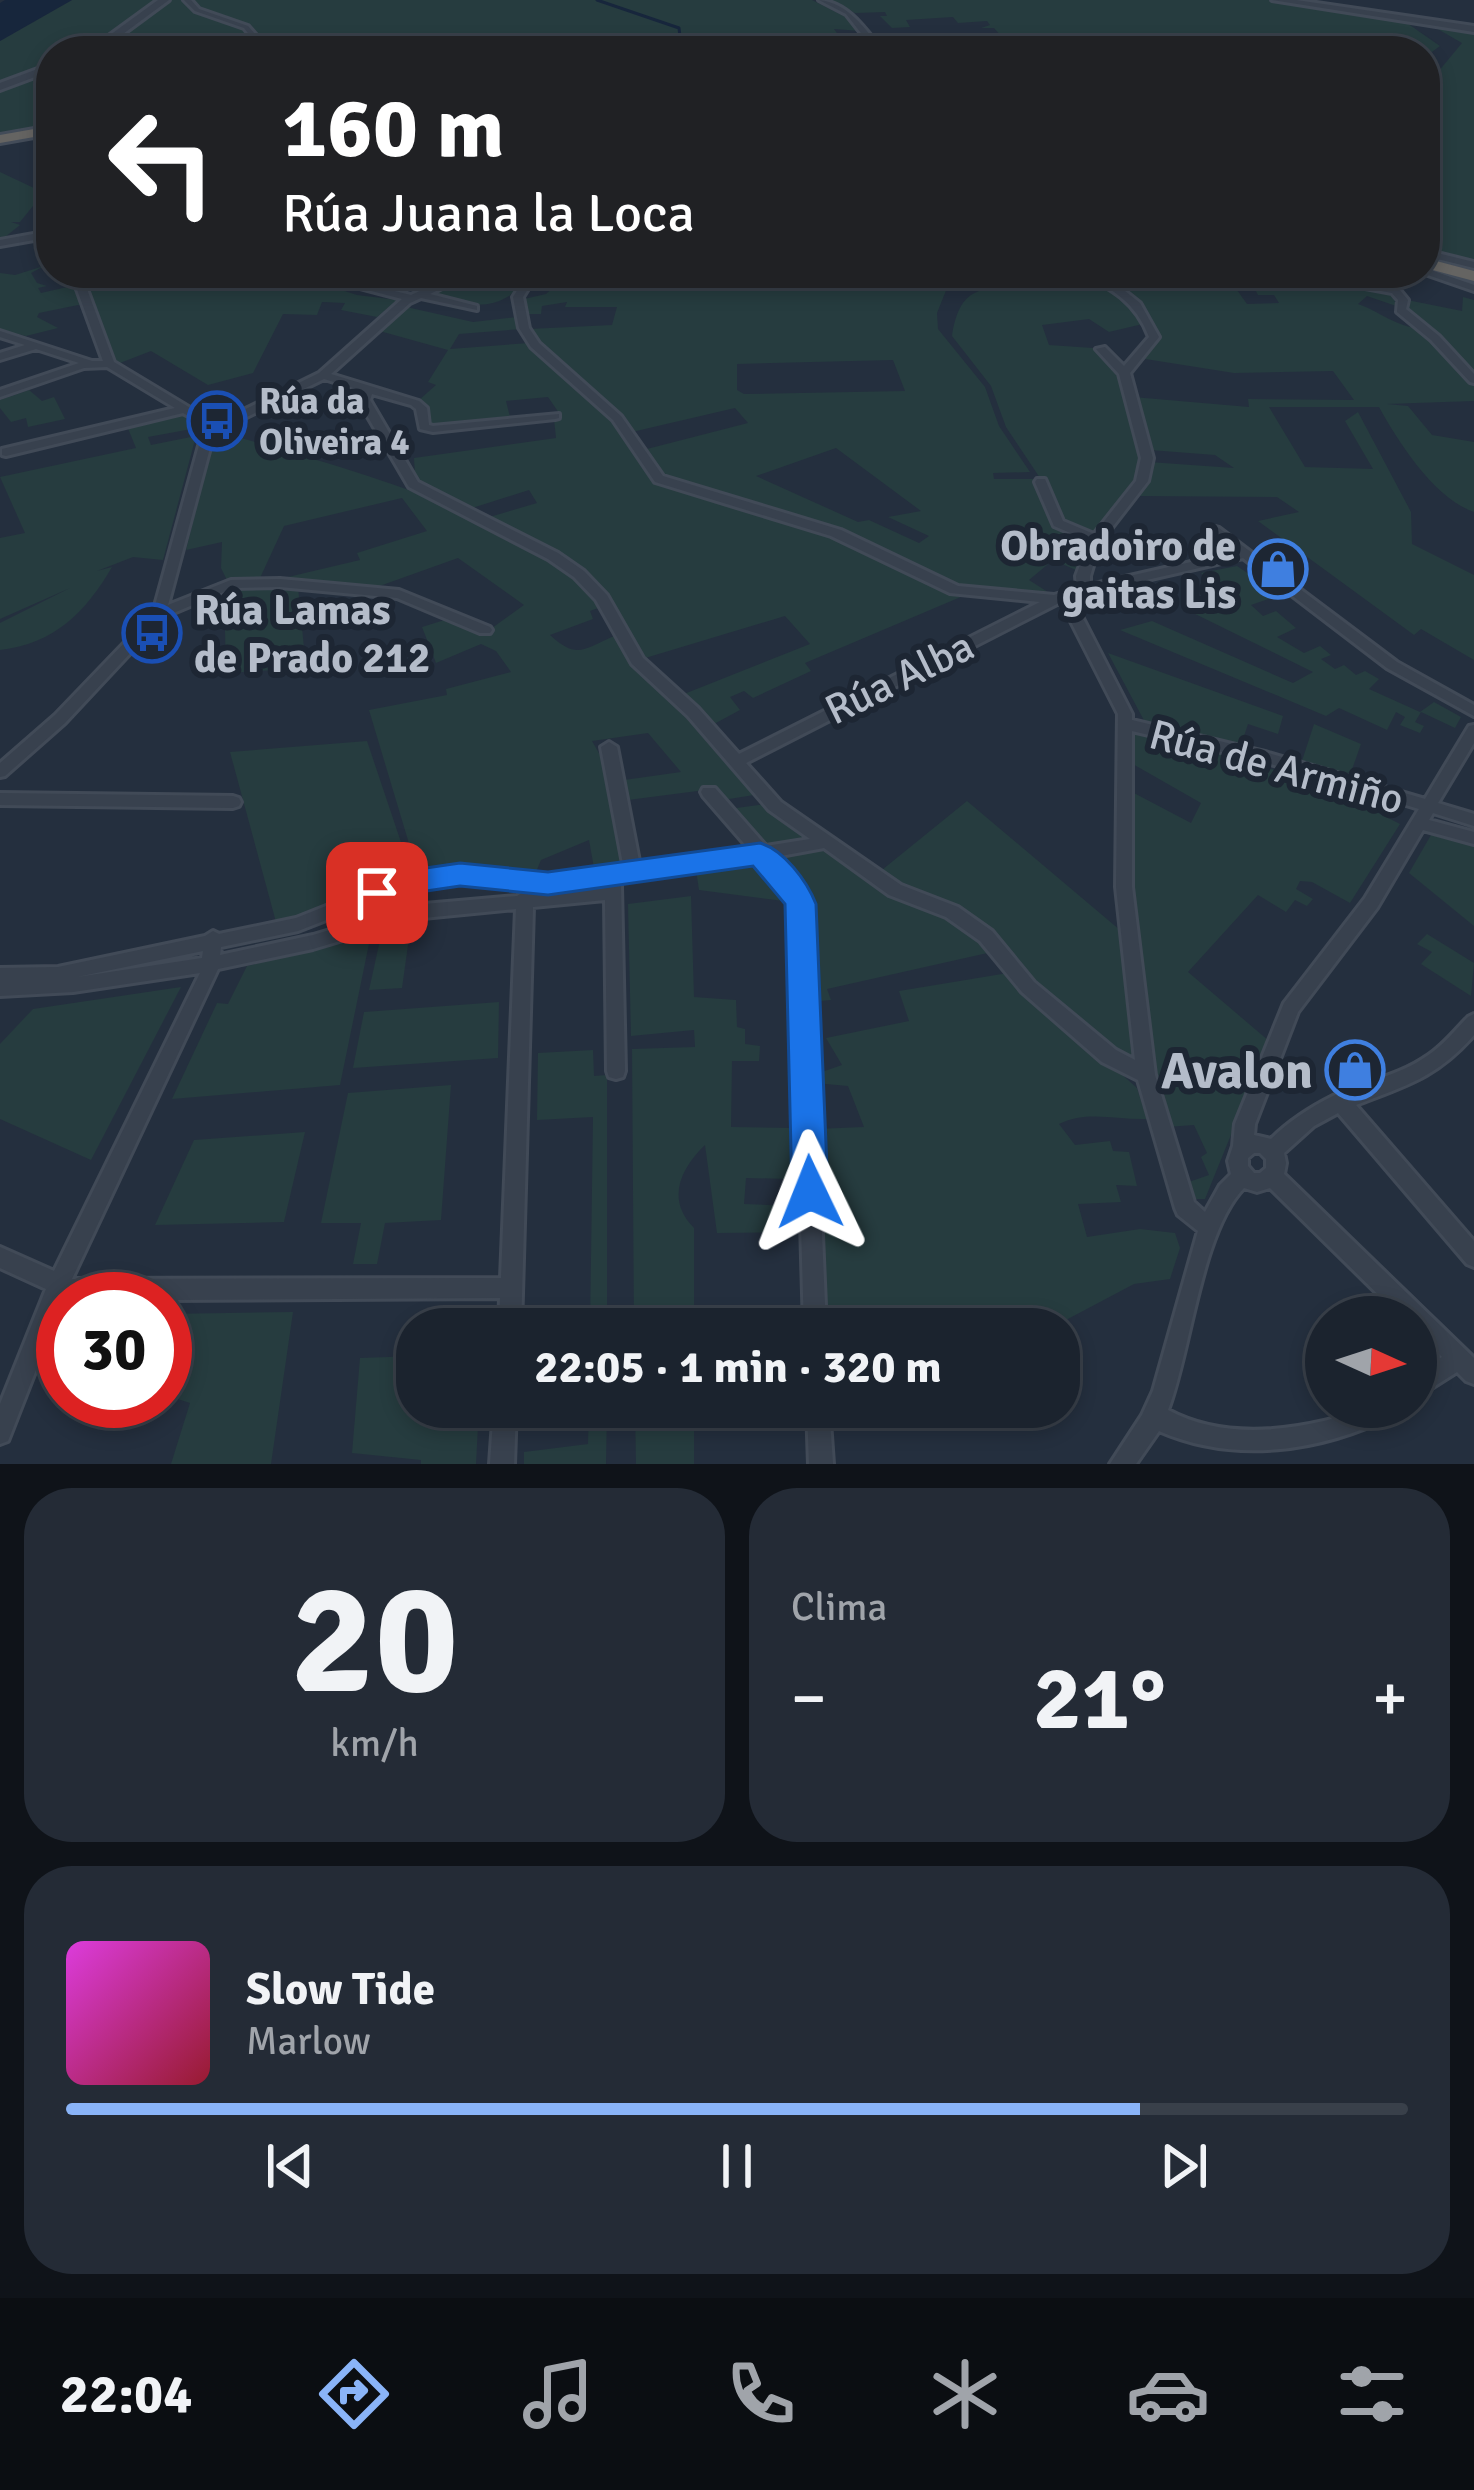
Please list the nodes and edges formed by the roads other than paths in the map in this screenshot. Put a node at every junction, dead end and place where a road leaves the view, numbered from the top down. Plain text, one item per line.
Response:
1 (164, 0) edge
2 (187, 0) edge
3 (822, 0) edge
4 (1277, 0) edge
5 (1474, 29) edge
6 (114, 36) edge
7 (254, 36) edge
8 (867, 36) edge
9 (36, 74) edge
10 (0, 87) edge
11 (36, 133) edge
12 (0, 139) edge
13 (36, 239) edge
14 (0, 243) edge
15 (1440, 257) edge
16 (1474, 266) edge
17 (1440, 270) edge
18 (1440, 273) edge
19 (1474, 276) edge
20 (81, 288) edge
21 (378, 288) edge
22 (427, 288) edge
23 (523, 288) edge
24 (1112, 288) edge
25 (1379, 288) edge
26 (1403, 288) edge
27 (1474, 288) edge
28 (1395, 291) junction
29 (415, 296) junction
30 (473, 308) dead end
31 (0, 334) edge
32 (37, 345) junction
33 (1101, 349) dead end
34 (0, 357) edge
35 (90, 363) junction
36 (109, 364) junction
37 (1124, 373) junction
38 (323, 375) junction
39 (1474, 380) edge
40 (369, 388) junction
41 (0, 394) edge
42 (184, 409) junction
43 (555, 416) dead end
44 (208, 431) junction
45 (6, 452) dead end
46 (1042, 482) dead end
47 (1215, 531) dead end
48 (1096, 541) junction
49 (1244, 554) junction
50 (1084, 590) junction
51 (1060, 597) junction
52 (159, 614) junction
53 (485, 630) dead end
54 (1474, 711) edge
55 (1126, 724) junction
56 (1474, 730) edge
57 (609, 746) dead end
58 (736, 762) junction
59 (0, 772) edge
60 (709, 791) dead end
61 (0, 799) edge
62 (232, 802) dead end
63 (1424, 815) junction
64 (1474, 820) edge
65 (1474, 838) edge
66 (822, 843) junction
67 (760, 854) junction
68 (620, 882) junction
69 (526, 892) junction
70 (213, 938) junction
71 (211, 964) junction
72 (0, 975) edge
73 (34, 981) junction
74 (0, 988) edge
75 (1474, 1022) edge
76 (616, 1071) dead end
77 (1146, 1076) junction
78 (1340, 1101) junction
79 (1243, 1146) junction
80 (1271, 1152) junction
81 (1244, 1174) junction
82 (1274, 1178) junction
83 (1209, 1228) junction
84 (1474, 1257) edge
85 (0, 1258) edge
86 (65, 1272) edge
87 (36, 1275) edge
88 (510, 1288) junction
89 (192, 1290) edge
90 (510, 1308) edge
91 (814, 1308) edge
92 (36, 1342) edge
93 (1466, 1366) edge
94 (1437, 1378) edge
95 (1155, 1416) junction
96 (504, 1428) edge
97 (819, 1428) edge
98 (1346, 1428) edge
99 (0, 1433) edge
100 (502, 1464) edge
101 (821, 1464) edge
102 (1122, 1464) edge

1 - 6 street
2 - 7 street
3 - 8 street
4 - 5 street
9 - 10 street
11 - 12 highway
13 - 14 street
15 - 16 street
17 - 19 highway
18 - 27 street
20 - 36 street
21 - 29 street
22 - 29 street
23 - 51 street
24 - 37 street
25 - 28 street
26 - 28 street
28 - 39 street
29 - 30 street
29 - 38 street
31 - 32 street
32 - 34 street
32 - 35 street
33 - 37 street
35 - 36 street
35 - 41 street
36 - 42 street
37 - 48 street
38 - 40 street
38 - 44 street
40 - 43 street
40 - 58 street
42 - 44 street
42 - 45 street
44 - 52 street
46 - 48 street
47 - 49 street
48 - 50 street
49 - 50 street
49 - 54 street
50 - 51 street
51 - 55 street
51 - 58 street, Rúa Alba
52 - 53 street
52 - 59 street
55 - 63 street, Rúa de Armiño
55 - 77 street
56 - 63 street
57 - 68 street
58 - 66 street
60 - 67 street
61 - 62 street
63 - 64 street
63 - 65 street
63 - 79 street
66 - 67 street
66 - 77 street
67 - 68 street
67 - 91 street
68 - 69 street
68 - 76 street
69 - 70 street
69 - 71 street
69 - 88 street
70 - 71 street
70 - 73 street
71 - 73 street
71 - 86 street
72 - 73 street
73 - 74 street
75 - 78 street
77 - 83 street
78 - 80 street
78 - 84 street
79 - 80 street
79 - 81 street
80 - 82 street
81 - 82 street
81 - 83 street
82 - 93 street
83 - 95 street
85 - 87 street
88 - 89 street
88 - 90 street
92 - 99 street
93 - 94 street
95 - 98 street
95 - 102 street
96 - 100 street
97 - 101 street

